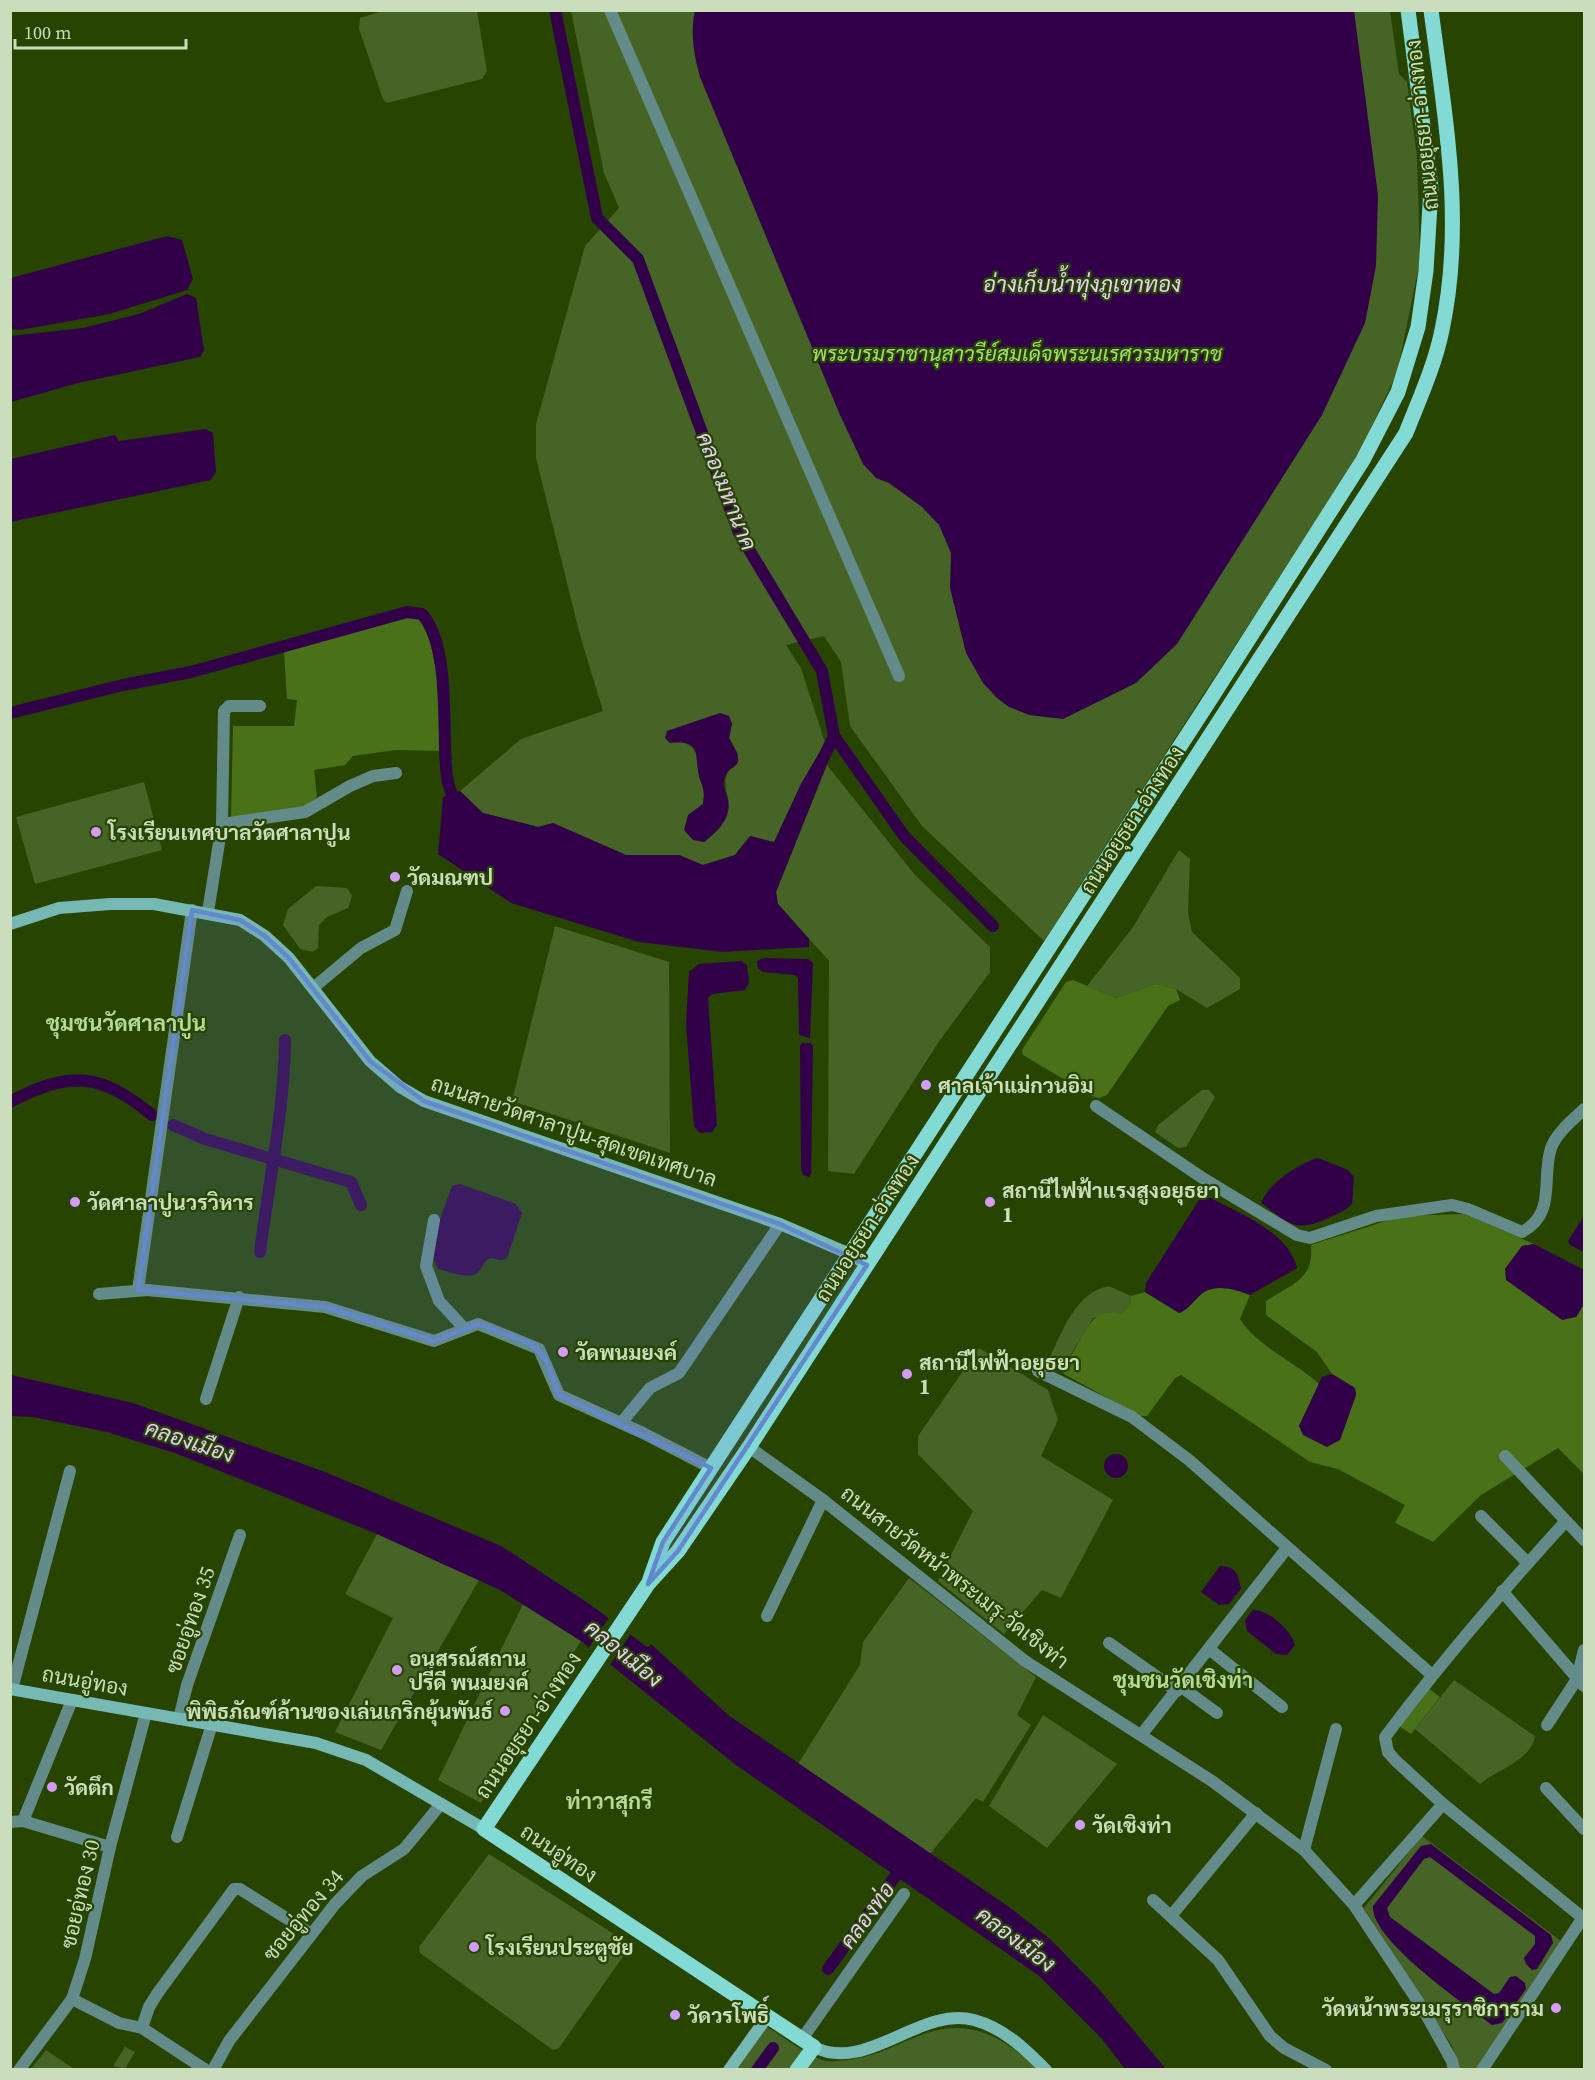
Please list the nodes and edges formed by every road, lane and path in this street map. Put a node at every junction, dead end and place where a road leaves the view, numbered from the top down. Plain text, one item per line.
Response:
1 (610, 10) edge
2 (1408, 10) edge
3 (1431, 10) edge
4 (899, 676) dead end
5 (260, 706) dead end
6 (396, 772) dead end
7 (222, 824) junction
8 (406, 891) dead end
9 (192, 909) junction
10 (208, 912) junction
11 (10, 924) edge
12 (313, 988) junction
13 (1096, 1106) dead end
14 (1584, 1109) edge
15 (434, 1220) dead end
16 (780, 1224) junction
17 (850, 1254) junction
18 (867, 1265) junction
19 (138, 1290) junction
20 (99, 1294) dead end
21 (239, 1297) junction
22 (464, 1328) junction
23 (1038, 1371) dead end
24 (206, 1399) dead end
25 (621, 1423) junction
26 (749, 1448) junction
27 (1505, 1456) dead end
28 (711, 1468) junction
29 (70, 1471) dead end
30 (823, 1500) junction
31 (1481, 1516) dead end
32 (1566, 1521) junction
33 (240, 1535) dead end
34 (1584, 1540) edge
35 (1287, 1548) junction
36 (1528, 1563) junction
37 (648, 1584) junction
38 (1502, 1591) junction
39 (766, 1616) dead end
40 (1109, 1643) dead end
41 (1209, 1649) junction
42 (1584, 1650) edge
43 (1432, 1675) junction
44 (1581, 1682) edge
45 (1179, 1688) junction
46 (11, 1689) edge
47 (72, 1700) junction
48 (1282, 1707) dead end
49 (146, 1713) junction
50 (1217, 1713) dead end
51 (179, 1719) junction
52 (212, 1725) junction
53 (1547, 1725) dead end
54 (1336, 1729) dead end
55 (1142, 1734) junction
56 (1546, 1788) dead end
57 (441, 1804) junction
58 (1443, 1804) junction
59 (1256, 1813) junction
60 (17, 1821) edge
61 (484, 1829) junction
62 (1584, 1829) edge
63 (177, 1837) dead end
64 (110, 1847) junction
65 (1304, 1850) junction
66 (904, 1894) dead end
67 (1153, 1900) dead end
68 (1354, 1905) junction
69 (1171, 1916) junction
70 (1584, 1917) edge
71 (310, 1934) junction
72 (72, 1999) junction
73 (767, 2017) junction
74 (142, 2028) junction
75 (808, 2043) junction
76 (19, 2070) edge
77 (206, 2070) edge
78 (213, 2070) edge
79 (729, 2070) edge
80 (797, 2070) edge
81 (1046, 2070) edge
82 (1326, 2070) edge
83 (1454, 2070) edge
84 (1482, 2070) edge

1 - 4 street
2 - 17 main road, ถนนอยุธยา-อ่างทอง
3 - 18 main road, ถนนอยุธยา-อ่างทอง
5 - 7 street
6 - 7 street
7 - 10 street
8 - 12 street
9 - 10 street, ถนนสายวัดศาลาปูน-สุดเขตเทศบาล
9 - 11 street, ถนนสายวัดศาลาปูน-สุดเขตเทศบาล
9 - 19 street
10 - 12 street, ถนนสายวัดศาลาปูน-สุดเขตเทศบาล
12 - 16 street, ถนนสายวัดศาลาปูน-สุดเขตเทศบาล
13 - 14 street
15 - 22 street
16 - 17 street, ถนนสายวัดศาลาปูน-สุดเขตเทศบาล
16 - 25 street
17 - 18 street, ถนนสายวัดศาลาปูน-สุดเขตเทศบาล
17 - 28 main road, ถนนอยุธยา-อ่างทอง
18 - 26 main road, ถนนอยุธยา-อ่างทอง
19 - 20 street
19 - 21 street
21 - 22 street
21 - 24 street
22 - 25 street
23 - 35 street
25 - 28 street
26 - 30 street, ถนนสายวัดหน้าพระเมรุ-วัดเชิงท่า
26 - 37 main road, ถนนอยุธยา-อ่างทอง
27 - 32 street
28 - 37 main road, ถนนอยุธยา-อ่างทอง
29 - 46 street
30 - 39 street
30 - 55 street, ถนนสายวัดหน้าพระเมรุ-วัดเชิงท่า
31 - 36 street
32 - 34 street
32 - 36 street
33 - 51 street, ซอยอู่ทอง 35
35 - 41 street
35 - 43 street
36 - 38 street
37 - 61 main road, ถนนอยุธยา-อ่างทอง
38 - 43 street
38 - 44 street
40 - 45 street
41 - 45 street
41 - 48 street
42 - 44 street
43 - 58 street
44 - 53 street
45 - 50 street
45 - 55 street
46 - 47 street, ถนนอู่ทอง
47 - 49 street, ถนนอู่ทอง
47 - 60 street
49 - 51 street, ถนนอู่ทอง
49 - 64 street, ซอยอู่ทอง 30
51 - 52 street, ถนนอู่ทอง
52 - 57 street, ถนนอู่ทอง
52 - 63 street
54 - 65 street
55 - 59 street, ถนนสายวัดหน้าพระเมรุ-วัดเชิงท่า
56 - 62 street
57 - 61 street, ถนนอู่ทอง
57 - 71 street, ซอยอู่ทอง 34
58 - 68 street
58 - 70 street
59 - 65 street, ถนนสายวัดหน้าพระเมรุ-วัดเชิงท่า
59 - 69 street
60 - 64 street
61 - 73 main road, ถนนอู่ทอง
64 - 72 street, ซอยอู่ทอง 30
65 - 68 street, ถนนสายวัดหน้าพระเมรุ-วัดเชิงท่า
66 - 75 street
67 - 69 street
68 - 83 street, ถนนสายวัดหน้าพระเมรุ-วัดเชิงท่า
69 - 82 street
70 - 84 street
71 - 74 street
71 - 78 street, ซอยอู่ทอง 34
72 - 74 street
72 - 76 street, ซอยอู่ทอง 30
73 - 75 main road, ถนนอู่ทอง
73 - 79 street
74 - 77 street
75 - 80 main road
75 - 81 street, ถนนอู่ทอง

